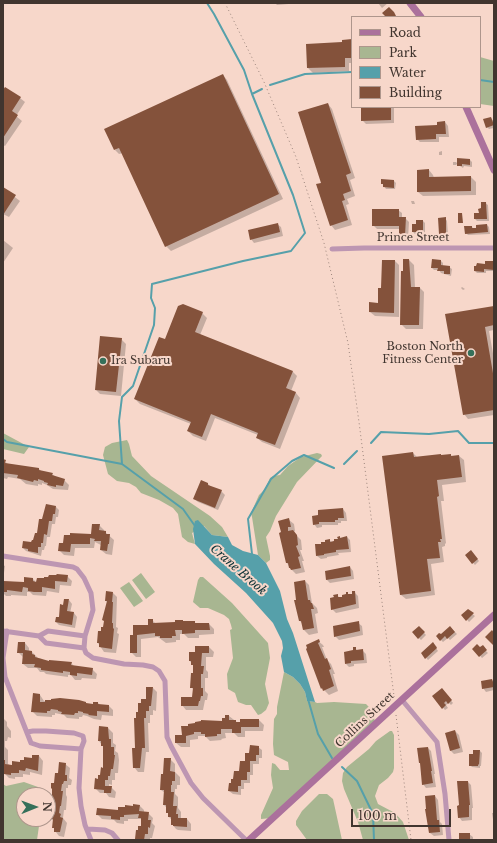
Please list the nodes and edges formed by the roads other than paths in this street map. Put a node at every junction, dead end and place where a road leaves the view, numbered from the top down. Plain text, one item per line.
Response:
1 (410, 3) edge
2 (420, 16) edge
3 (466, 108) edge
4 (494, 170) edge
5 (494, 248) edge
6 (332, 249) dead end
7 (3, 556) edge
8 (494, 615) edge
9 (5, 631) edge
10 (40, 636) junction
11 (85, 636) junction
12 (84, 648) junction
13 (402, 700) junction
14 (27, 732) junction
15 (81, 749) junction
16 (88, 829) junction
17 (91, 840) edge
18 (118, 840) edge
19 (246, 840) edge
20 (249, 840) edge
21 (449, 840) edge

1 - 2 main road
3 - 4 main road
5 - 6 street, Prince Street
7 - 11 street
8 - 13 main road, Collins Street
9 - 10 street
9 - 14 street
10 - 11 street
10 - 12 street
11 - 12 street
12 - 19 street
13 - 20 main road, Collins Street
13 - 21 street
14 - 15 street
14 - 15 street
15 - 16 street
16 - 17 street
16 - 18 street

